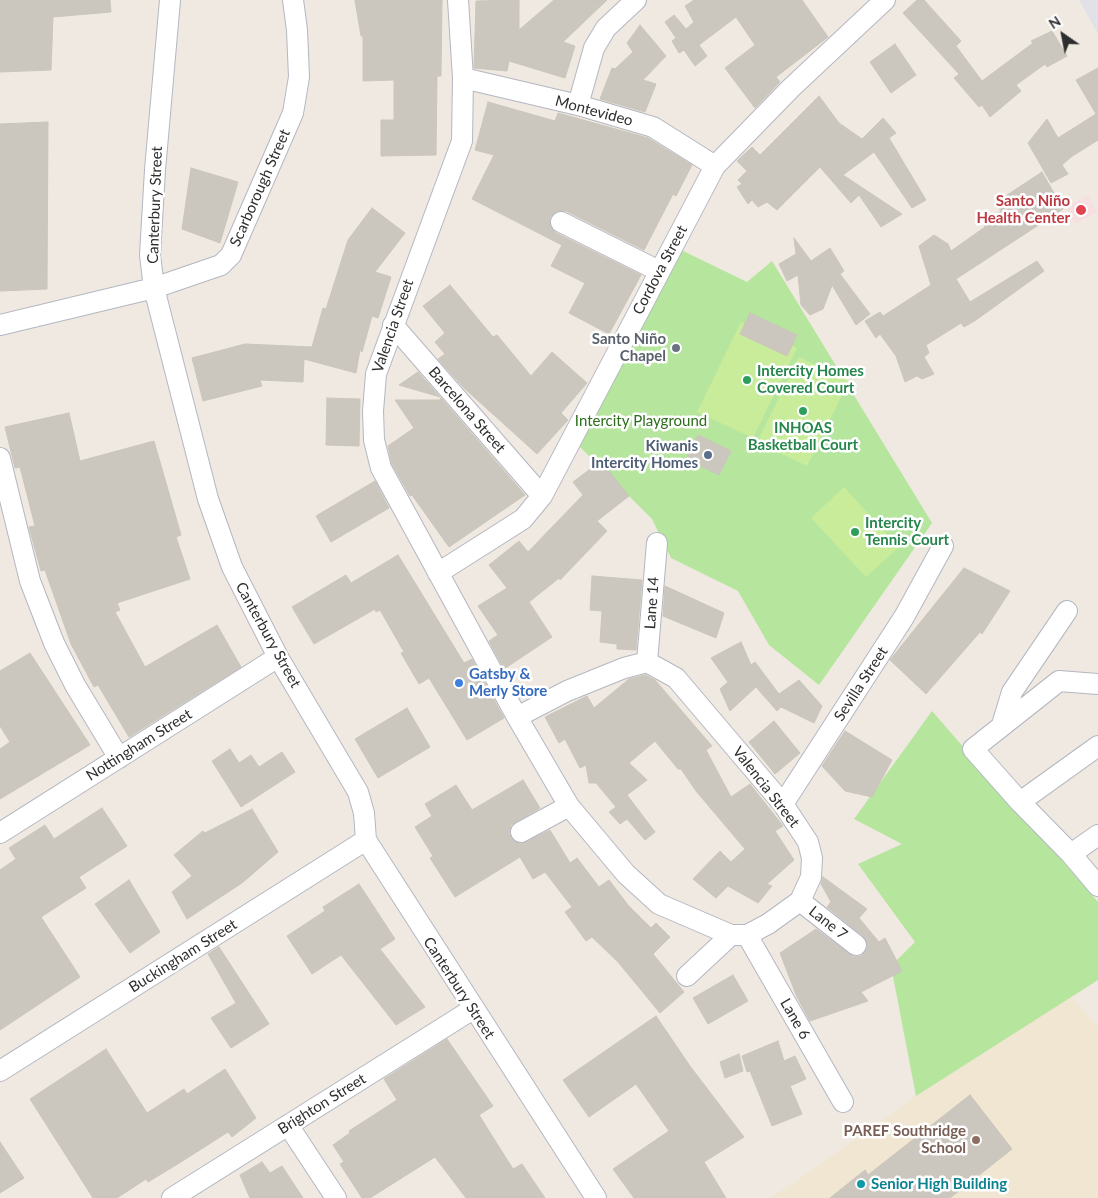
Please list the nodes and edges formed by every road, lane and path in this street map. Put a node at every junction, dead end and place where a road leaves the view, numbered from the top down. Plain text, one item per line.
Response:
1 (170, 0) edge
2 (293, 0) edge
3 (458, 0) edge
4 (636, 0) edge
5 (885, 0) edge
6 (464, 78) junction
7 (578, 105) junction
8 (715, 166) junction
9 (561, 222) dead end
10 (659, 271) junction
11 (154, 288) junction
12 (0, 325) edge
13 (393, 325) junction
14 (0, 458) edge
15 (542, 496) junction
16 (656, 543) dead end
17 (939, 554) dead end
18 (438, 573) junction
19 (1068, 610) dead end
20 (1037, 656) junction
21 (278, 657) junction
22 (648, 662) junction
23 (1059, 680) junction
24 (1098, 684) edge
25 (517, 717) junction
26 (1002, 725) junction
27 (1098, 746) edge
28 (119, 758) junction
29 (1020, 802) junction
30 (783, 804) junction
31 (569, 806) junction
32 (521, 832) dead end
33 (0, 833) edge
34 (1098, 836) edge
35 (366, 840) junction
36 (1072, 854) junction
37 (1098, 886) edge
38 (800, 901) junction
39 (739, 935) junction
40 (856, 945) dead end
41 (687, 976) dead end
42 (472, 1009) junction
43 (0, 1071) edge
44 (843, 1102) dead end
45 (288, 1125) junction
46 (172, 1198) edge
47 (336, 1198) edge
48 (596, 1198) edge

1 - 11 street, Canterbury Street
2 - 11 street, Scarborough Street
3 - 6 street, Valencia Street
4 - 7 street
5 - 8 street, Cordova Street
6 - 7 street, Montevideo
6 - 13 street, Valencia Street
7 - 8 street, Montevideo
8 - 10 street, Cordova Street
9 - 10 street
10 - 15 street, Cordova Street
11 - 12 street, Scarborough Street
11 - 21 street, Canterbury Street
13 - 15 street, Barcelona Street
13 - 18 street, Valencia Street
14 - 28 street
15 - 18 street, Cordova Street
16 - 22 street, Lane 14
17 - 30 street, Sevilla Street
18 - 25 street, Valencia Street
19 - 20 street
20 - 23 street
20 - 26 street
21 - 28 street, Nottingham Street
21 - 35 street, Canterbury Street
22 - 25 street
22 - 30 street, Valencia Street
23 - 24 street
23 - 26 street
25 - 31 street, Valencia Street
26 - 29 street
27 - 29 street
28 - 33 street, Nottingham Street
29 - 36 street
30 - 38 street, Valencia Street
31 - 32 street
31 - 39 street, Valencia Street
34 - 36 street
35 - 42 street, Canterbury Street
35 - 43 street, Buckingham Street
36 - 37 street
38 - 39 street, Valencia Street
38 - 40 street, Lane 7
39 - 41 street
39 - 44 street, Lane 6
42 - 45 street, Brighton Street
42 - 48 street, Canterbury Street
45 - 46 street, Brighton Street
45 - 47 street

